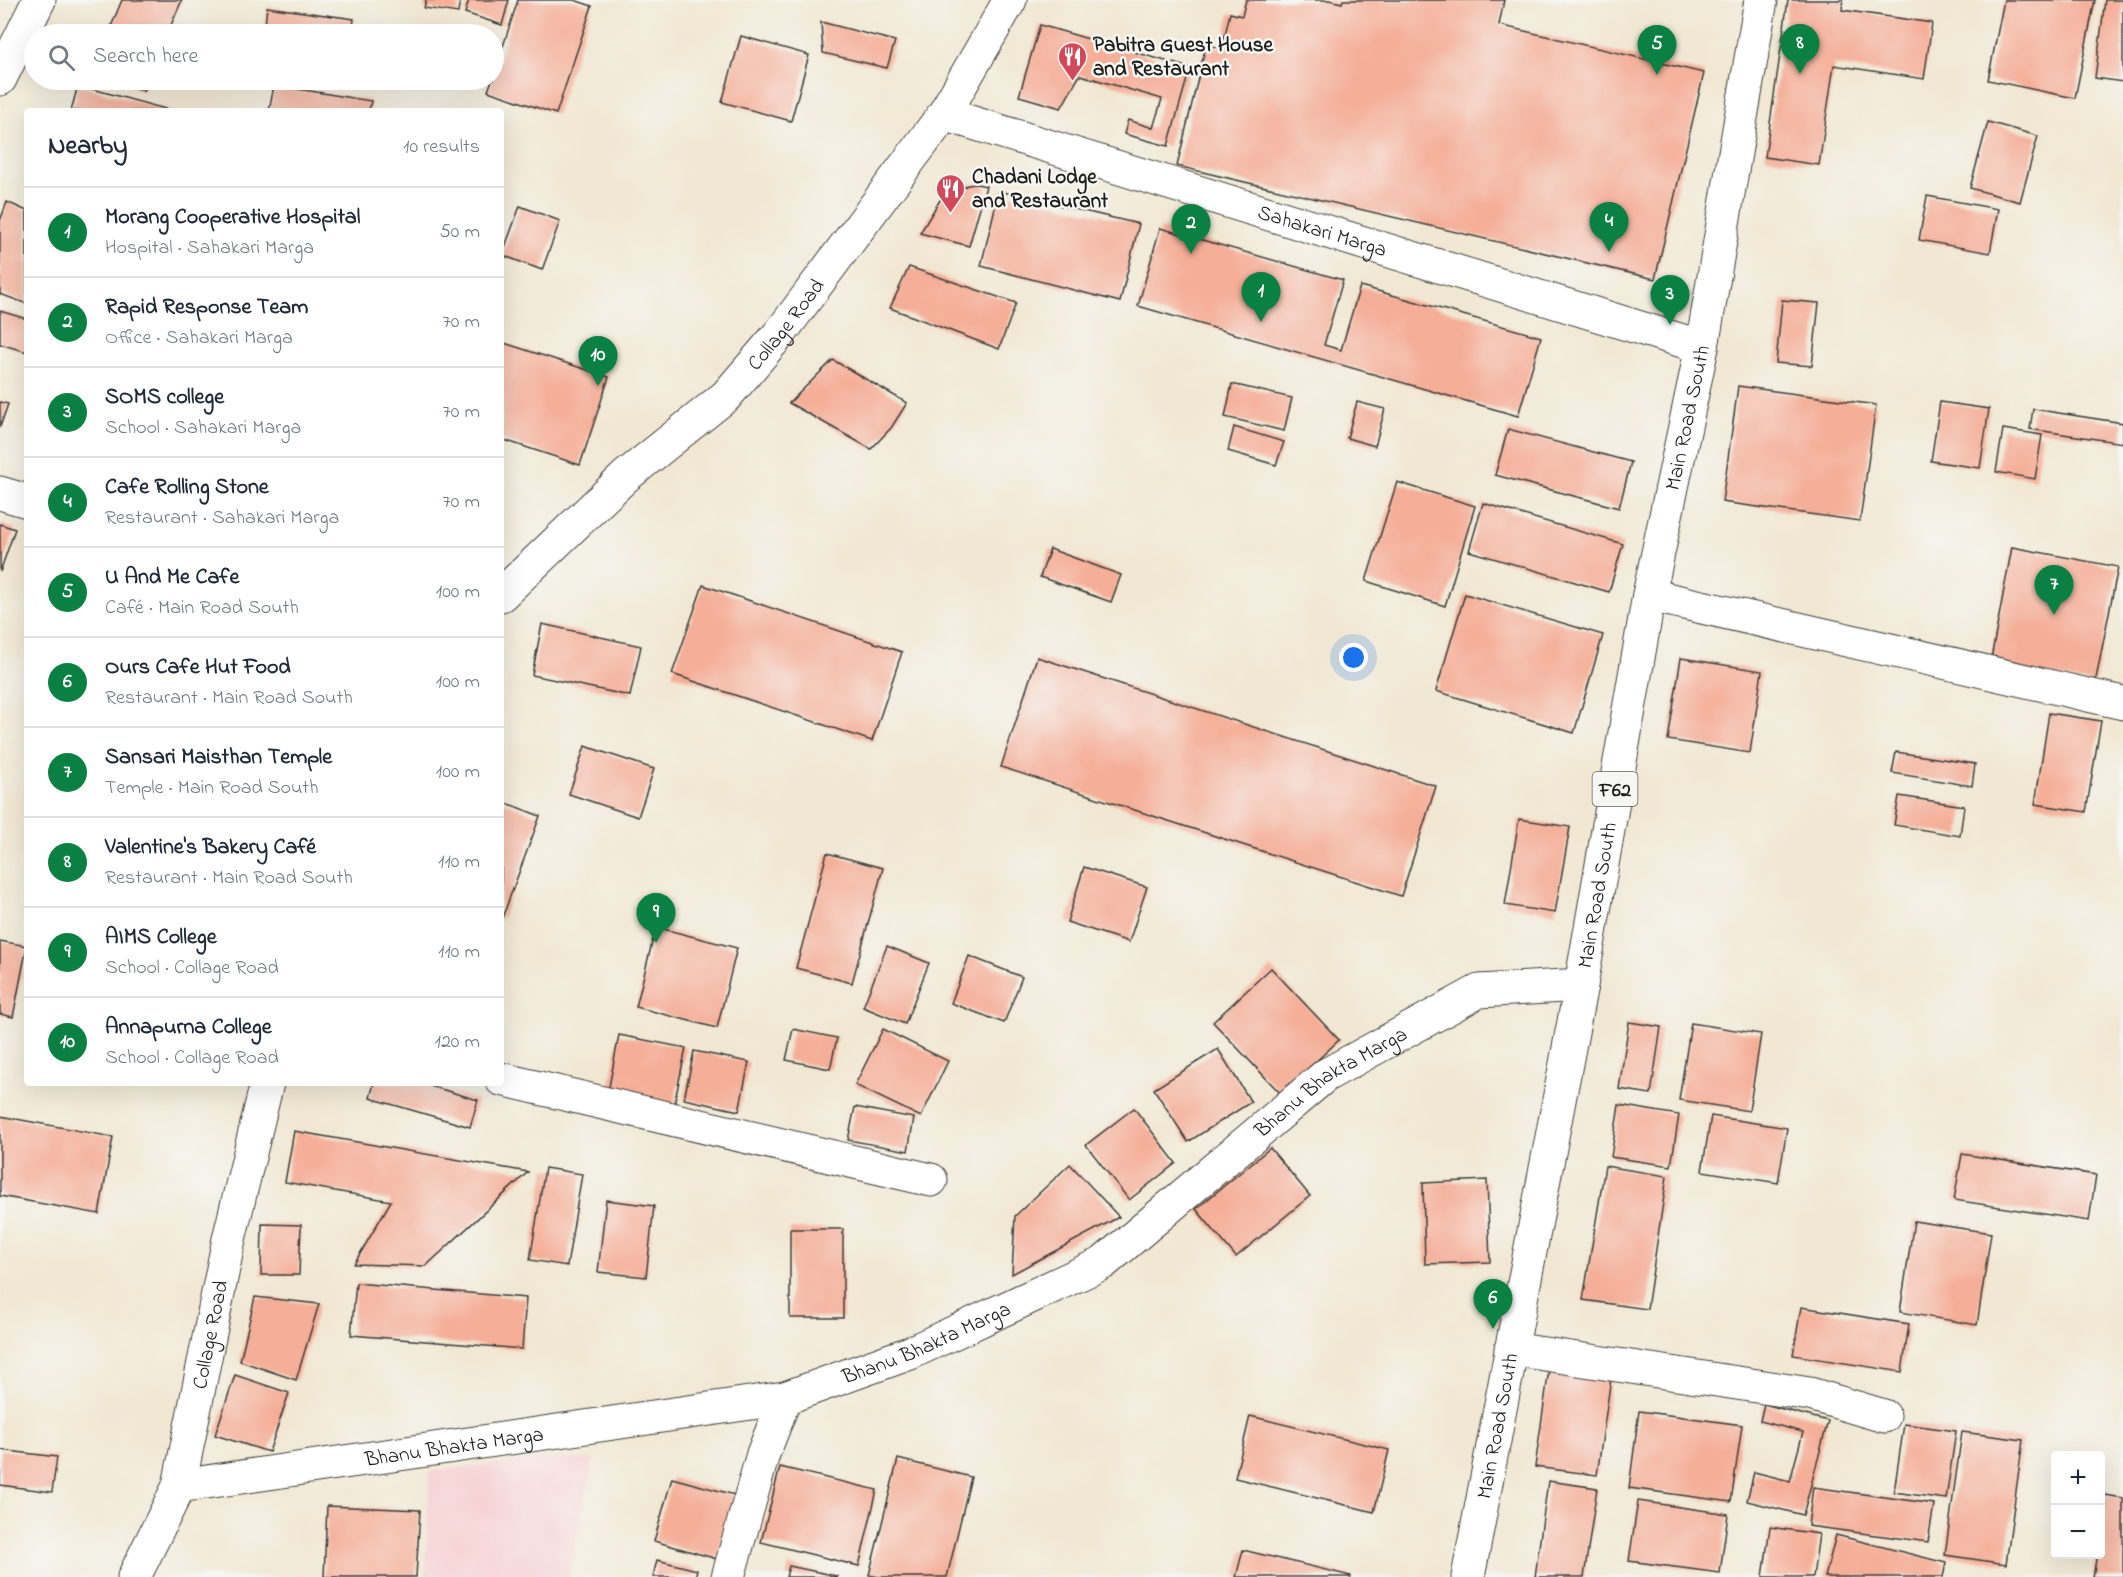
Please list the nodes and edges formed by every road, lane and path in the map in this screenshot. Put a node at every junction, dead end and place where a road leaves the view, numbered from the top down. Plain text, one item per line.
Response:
1 (39, 0) edge
2 (1010, 0) edge
3 (1761, 0) edge
4 (27, 24) edge
5 (24, 30) edge
6 (0, 79) edge
7 (944, 114) junction
8 (1702, 347) junction
9 (0, 493) edge
10 (24, 500) edge
11 (504, 593) edge
12 (1649, 596) junction
13 (2123, 703) edge
14 (1581, 985) junction
15 (504, 1080) edge
16 (266, 1086) edge
17 (931, 1180) dead end
18 (1511, 1349) junction
19 (785, 1398) junction
20 (1884, 1416) dead end
21 (179, 1486) junction
22 (134, 1577) edge
23 (728, 1577) edge
24 (1468, 1577) edge

1 - 4 street
2 - 7 street, Collage Road
3 - 8 street, Main Road South / F62
5 - 6 street
7 - 8 street, Sahakari Marga
7 - 11 street, Collage Road
8 - 12 street, Main Road South / F62
9 - 10 street
12 - 13 street
12 - 14 street, Main Road South / F62
14 - 18 street, Main Road South / F62
14 - 19 street, Bhanu Bhakta Marga
15 - 17 street
16 - 21 street, Collage Road
18 - 20 street
18 - 24 street, Main Road South / F62
19 - 21 street, Bhanu Bhakta Marga
19 - 23 street
21 - 22 street, Collage Road

